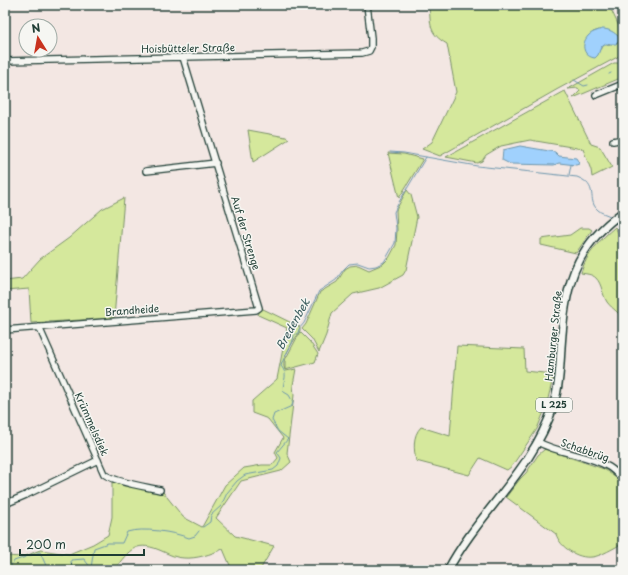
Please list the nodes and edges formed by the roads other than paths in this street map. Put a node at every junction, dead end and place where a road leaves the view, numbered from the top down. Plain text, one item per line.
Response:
1 (366, 5) edge
2 (183, 57) junction
3 (5, 61) edge
4 (623, 84) edge
5 (596, 95) dead end
6 (623, 139) edge
7 (613, 141) dead end
8 (216, 163) junction
9 (146, 171) dead end
10 (623, 212) edge
11 (259, 308) joint
12 (39, 327) junction
13 (5, 330) edge
14 (538, 442) junction
15 (98, 460) junction
16 (623, 479) edge
17 (160, 490) dead end
18 (5, 504) edge
19 (448, 570) edge

1 - 2 street, Hoisbütteler Straße
2 - 3 street, Hoisbütteler Straße
2 - 8 street, Auf der Strenge
4 - 5 street
6 - 7 street
8 - 9 street
8 - 11 street, Auf der Strenge
10 - 14 main road, Hamburger Straße / L 225
11 - 12 street, Brandheide
12 - 13 street, Brandheide
12 - 15 street, Krümmelsdiek
14 - 16 street, Schabbrüg
14 - 19 main road, Hamburger Straße / L 225
15 - 17 street, Krümmelsdiek
15 - 18 street

